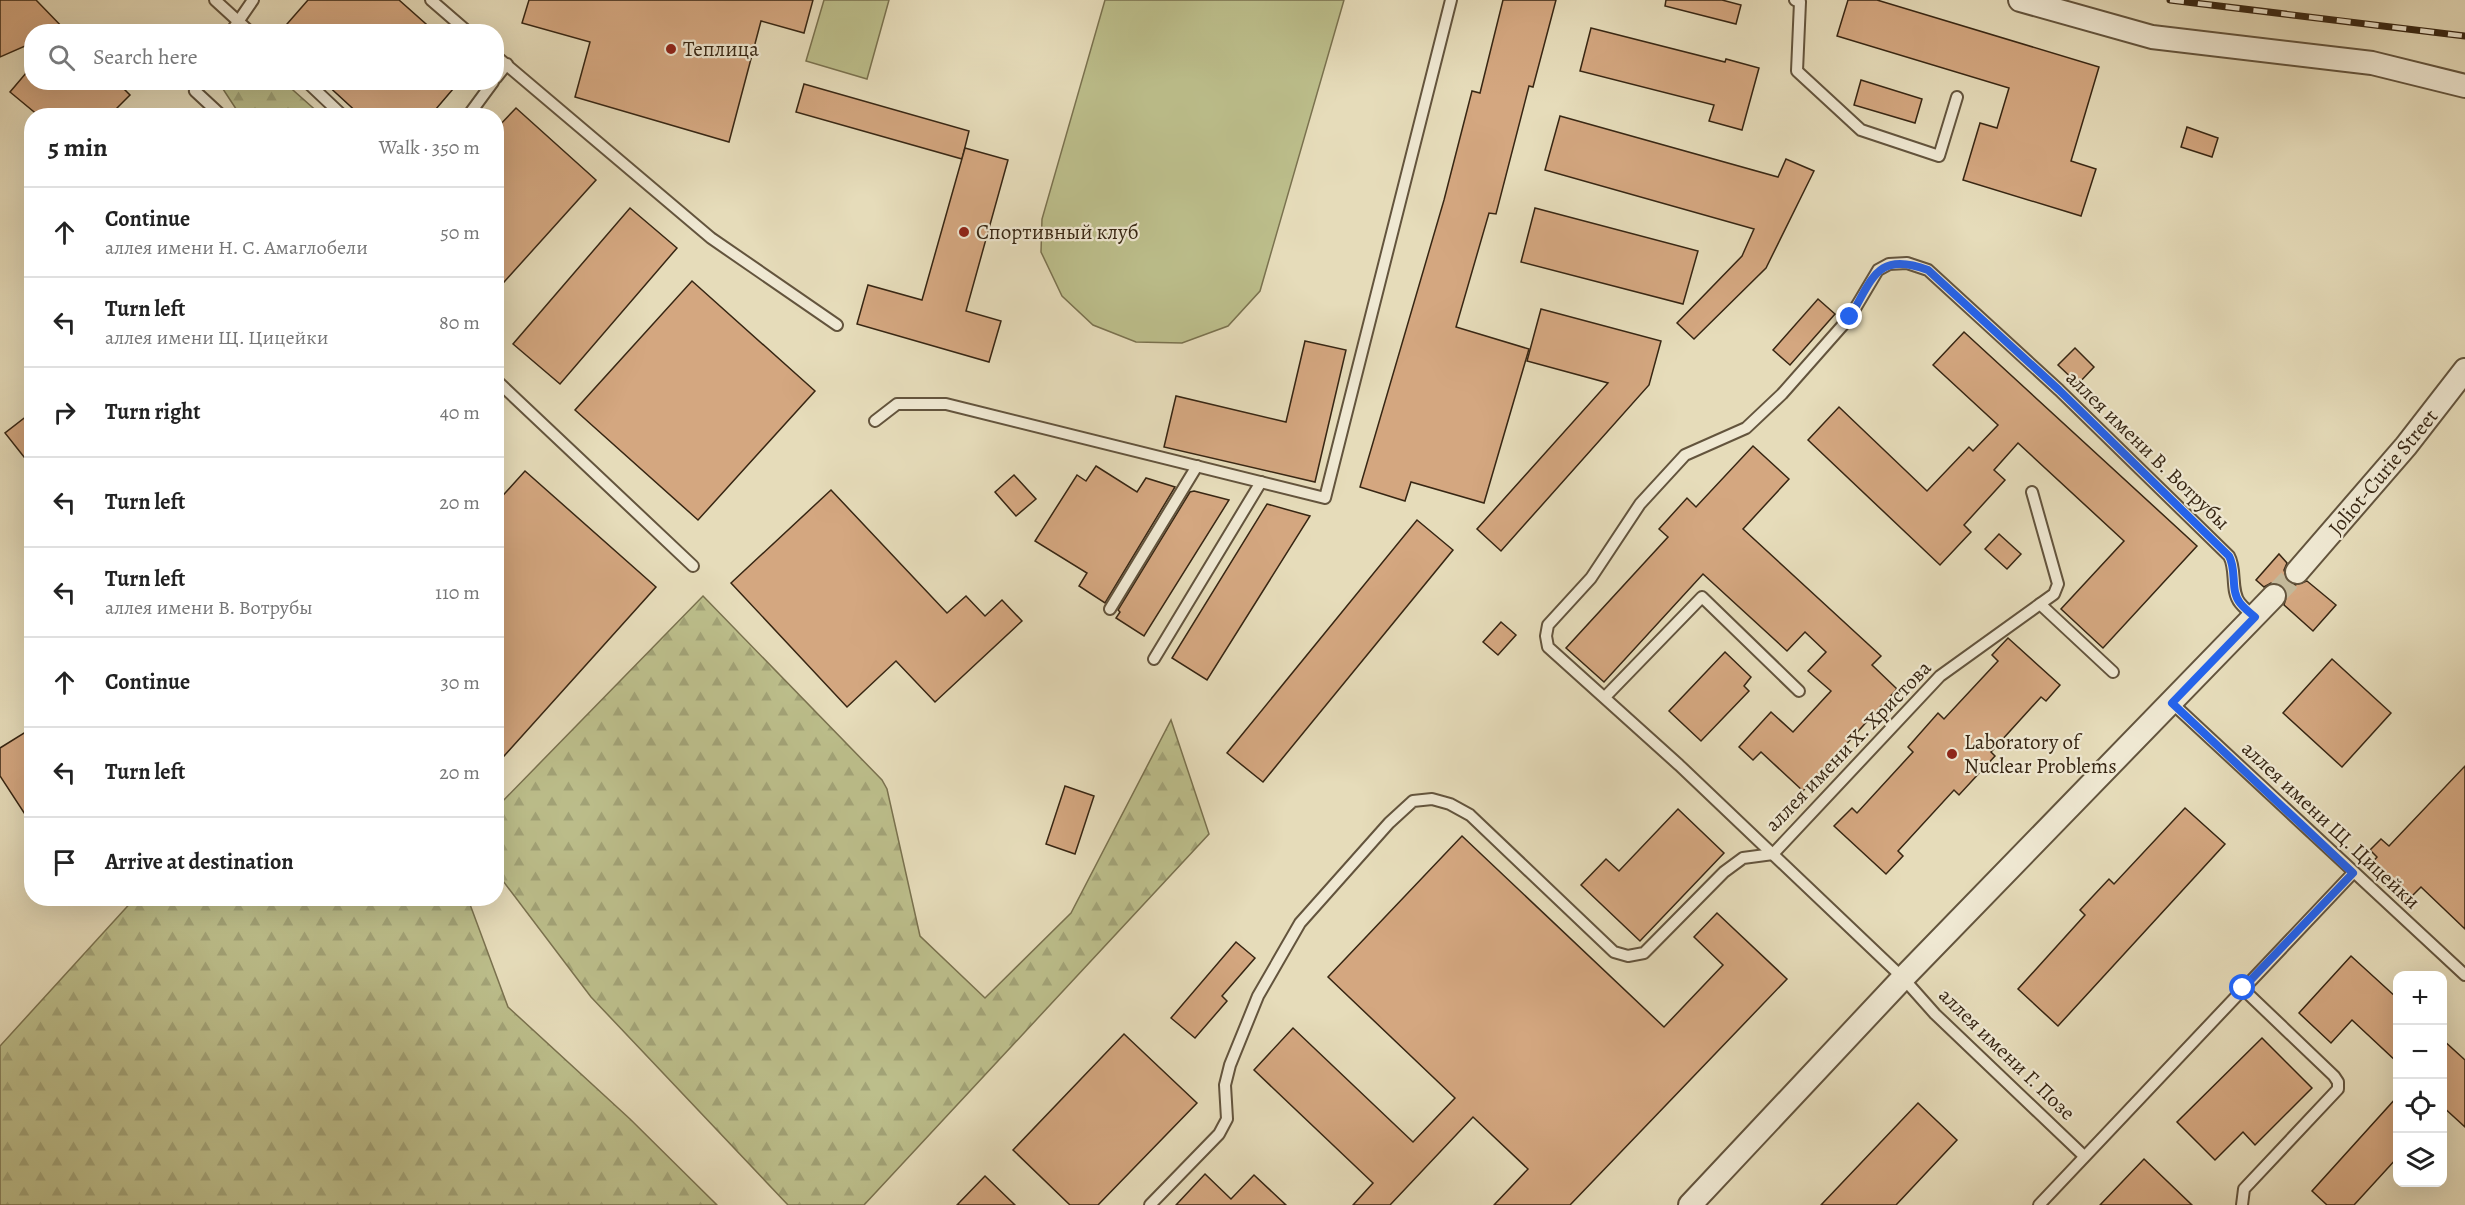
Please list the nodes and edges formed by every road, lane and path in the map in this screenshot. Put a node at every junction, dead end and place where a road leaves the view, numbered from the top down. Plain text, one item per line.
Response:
1 (215, 0) edge
2 (253, 0) edge
3 (431, 0) edge
4 (1451, 0) edge
5 (1795, 0) edge
6 (2020, 0) edge
7 (237, 20) junction
8 (235, 24) edge
9 (241, 24) edge
10 (459, 24) edge
11 (504, 62) edge
12 (507, 64) junction
13 (504, 68) edge
14 (2465, 86) edge
15 (196, 90) edge
16 (315, 90) edge
17 (487, 90) edge
18 (1957, 97) dead end
19 (213, 108) edge
20 (335, 108) edge
21 (474, 108) edge
22 (837, 325) dead end
23 (2465, 370) edge
24 (504, 388) edge
25 (875, 421) dead end
26 (1197, 466) junction
27 (1261, 482) junction
28 (2032, 492) dead end
29 (693, 566) dead end
30 (2297, 572) tunnel mouth
31 (2274, 596) tunnel mouth
32 (2040, 604) junction
33 (1110, 609) dead end
34 (2255, 617) junction
35 (1154, 659) dead end
36 (2113, 672) dead end
37 (1799, 691) dead end
38 (1605, 697) junction
39 (2172, 703) junction
40 (1773, 854) junction
41 (2353, 873) junction
42 (2465, 975) edge
43 (1903, 978) junction
44 (2243, 988) junction
45 (2084, 1156) junction
46 (1150, 1205) edge
47 (1690, 1205) edge
48 (2039, 1205) edge
49 (2241, 1205) edge

1 - 7 lane
2 - 7 lane
3 - 10 lane
4 - 27 lane
5 - 18 lane
6 - 14 street
7 - 8 lane
7 - 9 lane
11 - 12 lane
12 - 13 lane
12 - 22 lane
15 - 19 lane
16 - 20 lane
17 - 21 lane
23 - 30 street, Joliot-Curie Street
24 - 29 lane
25 - 26 lane
26 - 27 lane
26 - 33 lane
27 - 35 lane
28 - 32 lane, аллея имени Х. Христова
31 - 34 street
32 - 36 lane
32 - 40 lane, аллея имени Х. Христова
34 - 38 lane, аллея имени В. Вотрубы
34 - 39 street
37 - 38 lane
38 - 40 lane, аллея имени Г. Позе
39 - 41 lane, аллея имени Щ. Цицейки
39 - 43 street
40 - 43 lane, аллея имени Г. Позе
40 - 46 lane
41 - 42 lane, аллея имени Щ. Цицейки
41 - 44 lane
43 - 45 lane, аллея имени Г. Позе
43 - 47 street
44 - 45 lane
44 - 49 lane
45 - 48 lane

